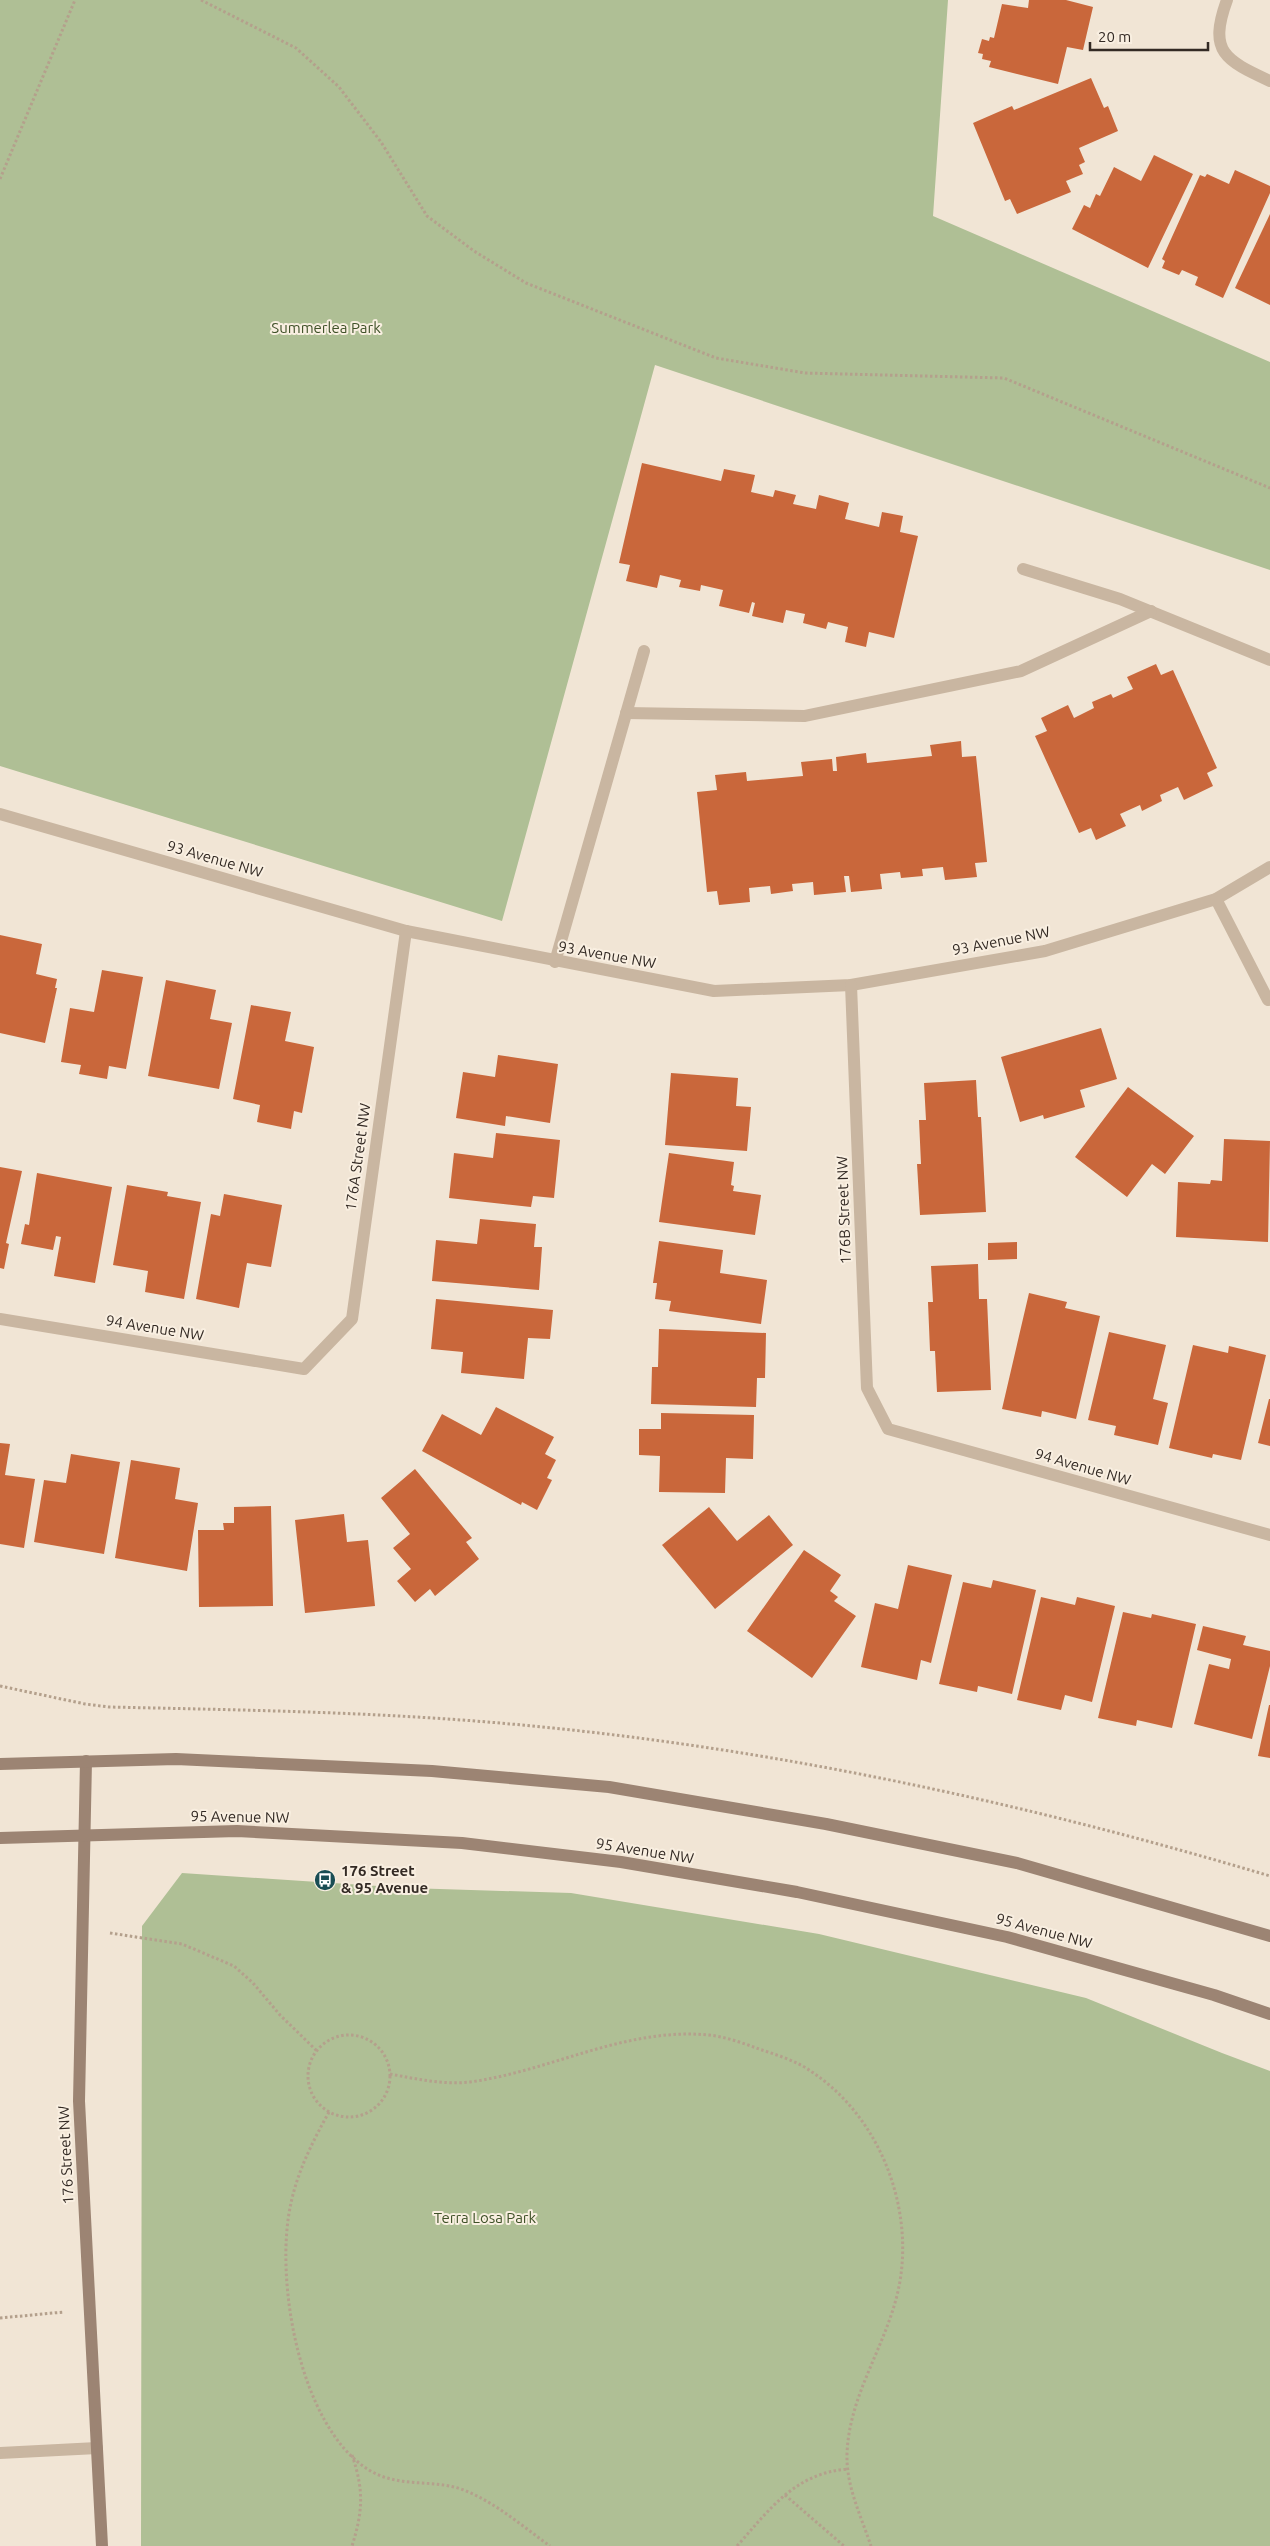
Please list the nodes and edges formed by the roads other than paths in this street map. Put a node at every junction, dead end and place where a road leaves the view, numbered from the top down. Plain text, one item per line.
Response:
1 (1227, 0) edge
2 (1270, 81) edge
3 (1022, 569) dead end
4 (1150, 612) junction
5 (644, 651) dead end
6 (1270, 660) edge
7 (626, 713) junction
8 (0, 814) edge
9 (1270, 867) edge
10 (1216, 899) junction
11 (406, 931) junction
12 (555, 962) junction
13 (851, 985) junction
14 (1268, 1000) dead end
15 (0, 1319) edge
16 (304, 1369) joint
17 (888, 1429) joint
18 (1270, 1535) edge
19 (86, 1761) junction
20 (0, 1764) edge
21 (84, 1834) junction
22 (0, 1838) edge
23 (1270, 1936) edge
24 (1270, 2014) edge
25 (97, 2448) junction
26 (0, 2453) edge
27 (102, 2546) edge

1 - 2 street
3 - 4 street
4 - 6 street
4 - 7 street
5 - 7 street
7 - 12 street
8 - 11 street, 93 Avenue NW
9 - 10 street, 93 Avenue NW
10 - 13 street, 93 Avenue NW
10 - 14 street
11 - 12 street, 93 Avenue NW
11 - 16 street, 176A Street NW
12 - 13 street, 93 Avenue NW
13 - 17 street, 176B Street NW
15 - 16 street, 94 Avenue NW
17 - 18 street, 94 Avenue NW
19 - 20 main road
19 - 21 main road, 176 Street NW
19 - 23 main road
21 - 22 main road, 95 Avenue NW
21 - 24 main road, 95 Avenue NW
21 - 25 main road, 176 Street NW
25 - 26 street
25 - 27 main road, 176 Street NW

